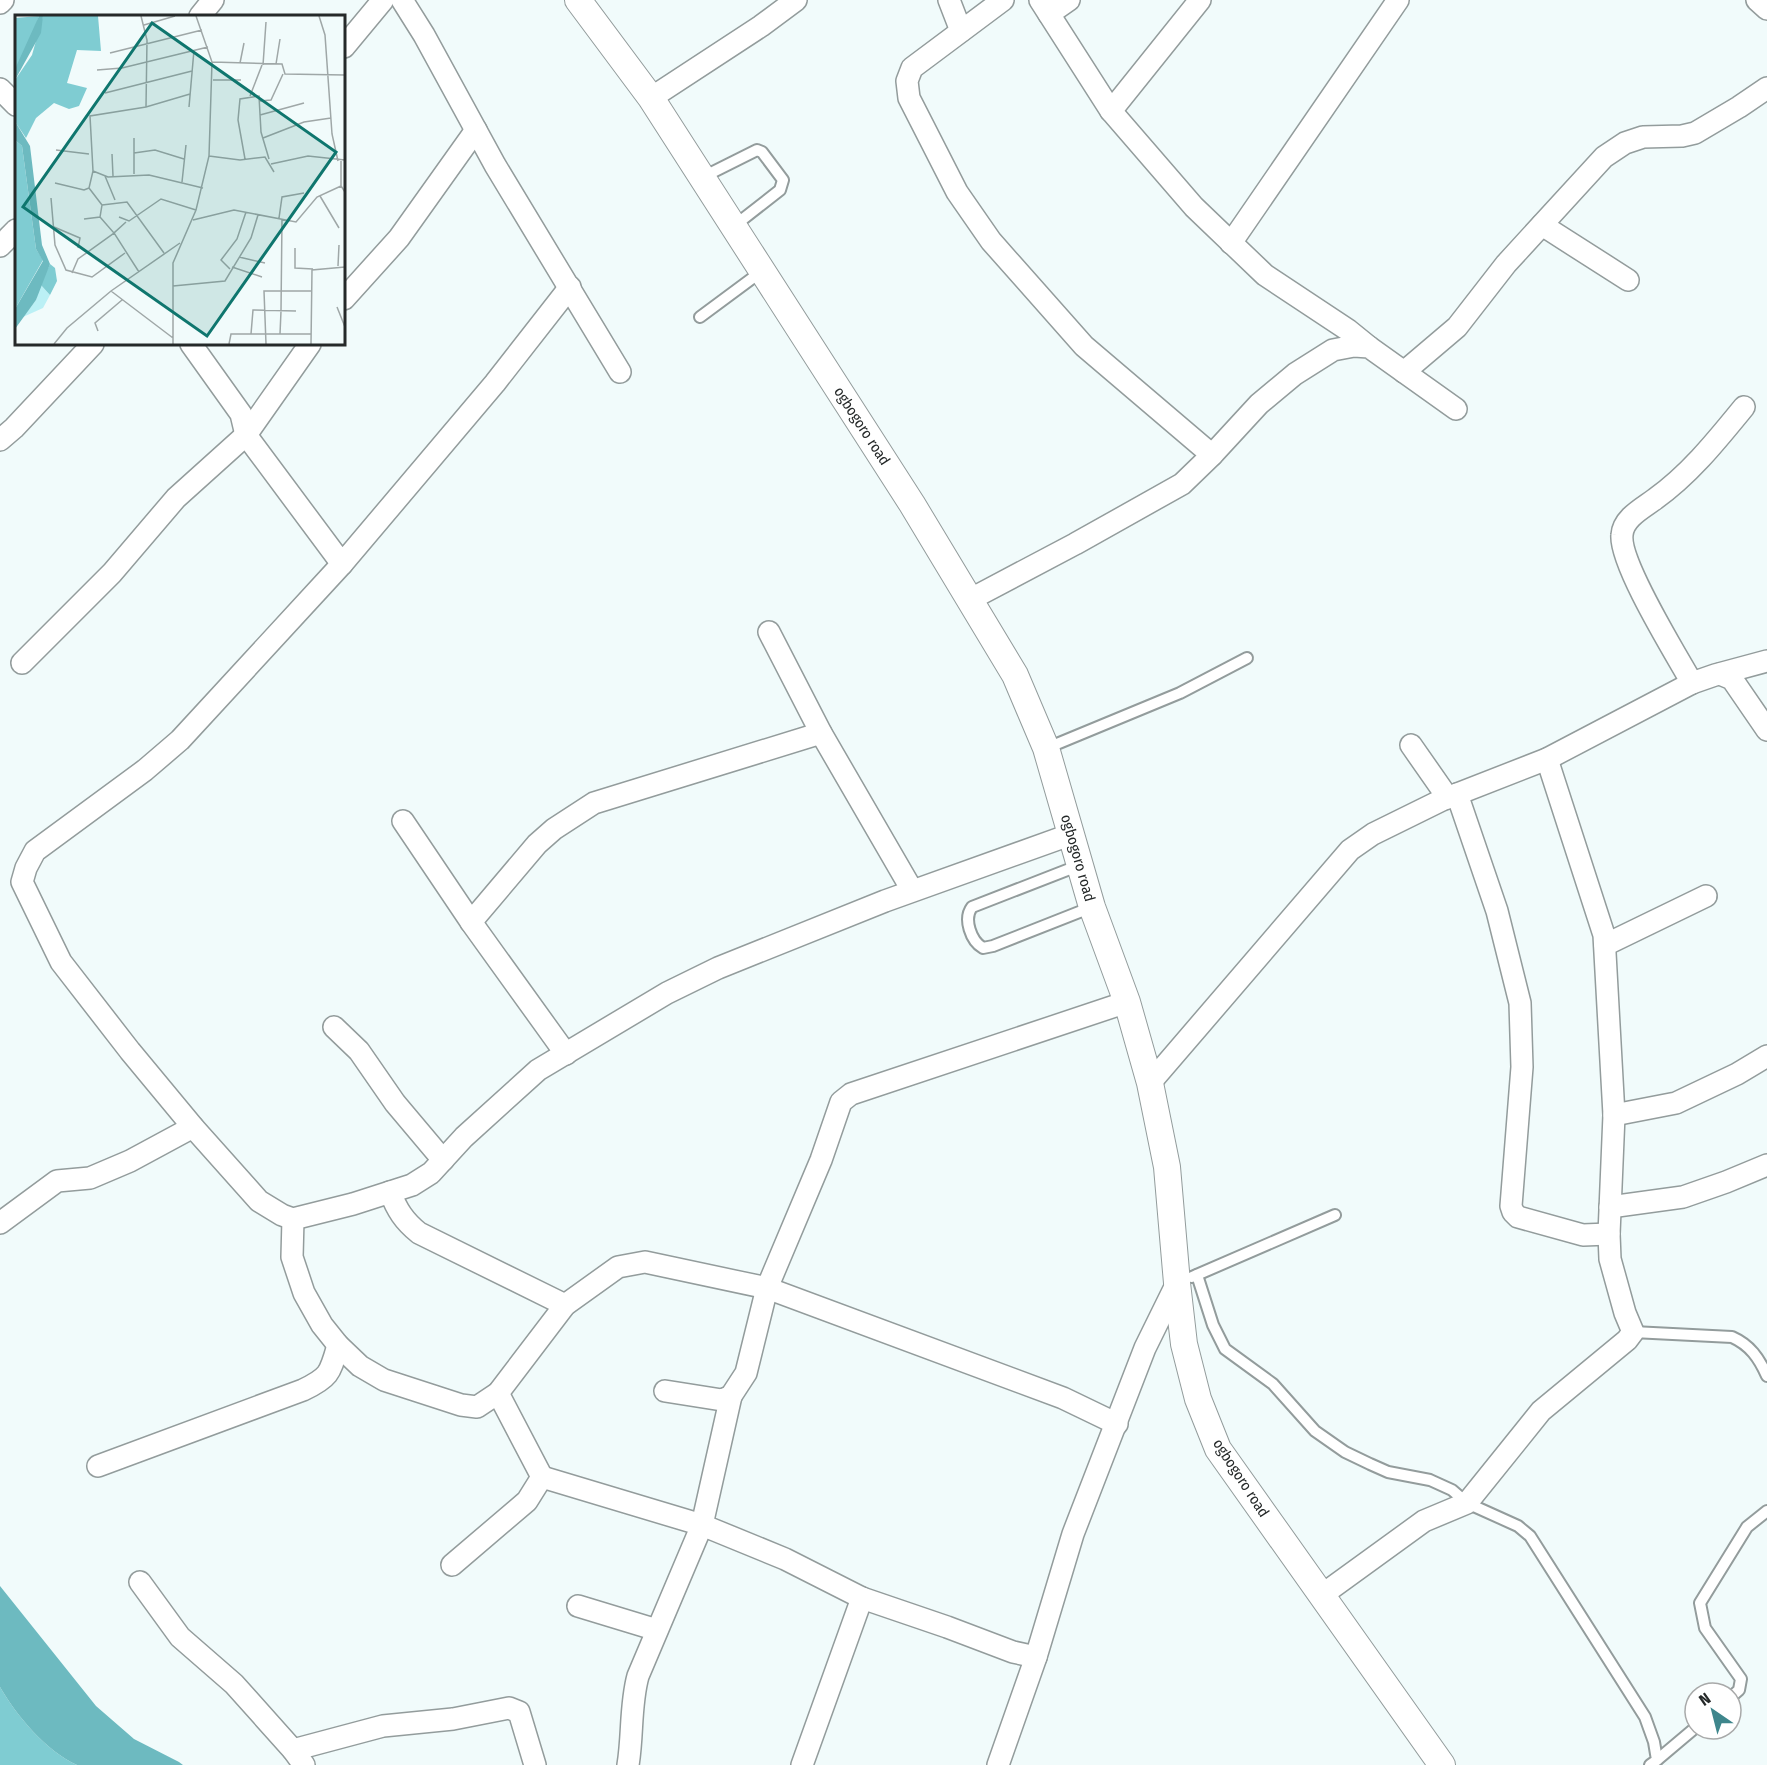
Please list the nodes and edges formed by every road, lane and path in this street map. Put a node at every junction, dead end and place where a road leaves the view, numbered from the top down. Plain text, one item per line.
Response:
1 (213, 0) edge
2 (383, 0) edge
3 (402, 0) edge
4 (578, 0) edge
5 (796, 0) edge
6 (949, 0) edge
7 (1003, 0) edge
8 (1069, 0) edge
9 (1200, 0) edge
10 (1398, 0) edge
11 (1757, 0) edge
12 (1044, 7) edge
13 (1767, 9) edge
14 (201, 15) edge
15 (961, 31) junction
16 (345, 46) edge
17 (1767, 88) edge
18 (0, 89) edge
19 (651, 98) junction
20 (15, 104) edge
21 (1111, 111) junction
22 (476, 129) junction
23 (702, 178) junction
24 (1542, 225) junction
25 (734, 226) junction
26 (15, 231) edge
27 (1232, 243) junction
28 (0, 246) edge
29 (762, 271) junction
30 (1628, 280) dead end
31 (570, 287) junction
32 (345, 298) edge
33 (700, 317) dead end
34 (92, 345) edge
35 (192, 345) edge
36 (309, 345) edge
37 (1369, 347) junction
38 (620, 372) dead end
39 (1404, 372) junction
40 (1744, 407) dead end
41 (1456, 409) dead end
42 (248, 423) junction
43 (0, 440) edge
44 (1212, 455) junction
45 (342, 564) junction
46 (971, 599) junction
47 (769, 632) dead end
48 (1247, 658) dead end
49 (1767, 661) edge
50 (22, 663) dead end
51 (1720, 674) junction
52 (1692, 683) junction
53 (1767, 730) edge
54 (821, 733) junction
55 (1411, 745) dead end
56 (1046, 748) junction
57 (1547, 759) junction
58 (1453, 796) junction
59 (403, 821) dead end
60 (1072, 834) junction
61 (1080, 865) junction
62 (912, 890) junction
63 (1706, 896) dead end
64 (1092, 907) junction
65 (471, 922) junction
66 (1605, 945) junction
67 (1127, 1002) junction
68 (334, 1027) dead end
69 (566, 1054) junction
70 (1767, 1056) edge
71 (1150, 1083) junction
72 (1614, 1115) junction
73 (193, 1126) junction
74 (443, 1160) junction
75 (1767, 1165) edge
76 (390, 1192) junction
77 (1610, 1207) junction
78 (1335, 1215) dead end
79 (293, 1219) junction
80 (0, 1223) edge
81 (1609, 1234) junction
82 (1187, 1279) junction
83 (767, 1288) junction
84 (565, 1305) junction
85 (1633, 1332) junction
86 (338, 1345) junction
87 (1767, 1376) edge
88 (665, 1391) dead end
89 (498, 1393) junction
90 (731, 1396) junction
91 (1117, 1424) junction
92 (98, 1466) dead end
93 (542, 1477) junction
94 (1467, 1503) junction
95 (1767, 1511) edge
96 (702, 1525) junction
97 (452, 1565) dead end
98 (140, 1582) dead end
99 (1322, 1595) junction
100 (862, 1598) junction
101 (578, 1606) dead end
102 (657, 1630) junction
103 (1036, 1657) junction
104 (1741, 1681) edge
105 (1683, 1738) edge
106 (298, 1758) edge
107 (1654, 1763) edge
108 (535, 1765) edge
109 (628, 1765) edge
110 (802, 1765) edge
111 (998, 1765) edge
112 (1442, 1765) edge

1 - 14 street
2 - 16 street
3 - 22 street
4 - 19 street, ogbogoro road
5 - 19 street
6 - 15 street
7 - 15 street
8 - 12 street
9 - 21 street
10 - 27 street
11 - 13 street
12 - 21 street
15 - 44 street
17 - 24 street
18 - 20 street
19 - 23 street, ogbogoro road
21 - 27 street
22 - 31 street
22 - 32 street
23 - 25 street, ogbogoro road
23 - 25 lane
24 - 30 street
24 - 39 street
25 - 29 street, ogbogoro road
26 - 28 street
27 - 37 street
29 - 33 lane
29 - 46 street, ogbogoro road
31 - 38 street
31 - 45 street
34 - 43 street
35 - 42 street
36 - 42 street
37 - 39 street
37 - 44 street
39 - 41 street
40 - 52 street
42 - 45 street
42 - 50 street
44 - 46 street
45 - 73 street
46 - 56 street, ogbogoro road
47 - 54 street
48 - 56 lane
49 - 51 street
51 - 52 street
51 - 53 street
52 - 57 street
54 - 62 street
54 - 65 street
55 - 58 street
56 - 60 street, ogbogoro road
57 - 58 street
57 - 66 street
58 - 71 street
58 - 81 street
59 - 65 street
60 - 61 street, ogbogoro road
60 - 62 street
61 - 64 street, ogbogoro road
61 - 64 lane
62 - 69 street
63 - 66 street
64 - 67 street, ogbogoro road
65 - 69 street
66 - 72 street
67 - 71 street, ogbogoro road
67 - 83 street
68 - 74 street
69 - 74 street
70 - 72 street
71 - 82 street, ogbogoro road
72 - 77 street
73 - 79 street
73 - 80 street
74 - 76 street
75 - 77 street
76 - 79 street
76 - 84 street
77 - 81 street
78 - 82 lane
79 - 86 street
81 - 85 street
82 - 91 street
82 - 94 lane
82 - 99 street, ogbogoro road
83 - 84 street
83 - 90 street
83 - 91 street
84 - 89 street
85 - 87 lane
85 - 94 street
86 - 89 street
86 - 92 street
88 - 90 street
89 - 93 street
90 - 96 street
91 - 103 street
93 - 96 street
93 - 97 street
94 - 99 street
94 - 107 lane
95 - 104 lane
96 - 100 street
96 - 102 street
98 - 106 street
99 - 112 street, ogbogoro road
100 - 103 street
100 - 110 street
101 - 102 street
102 - 109 street
103 - 111 street
105 - 107 lane
106 - 108 street

